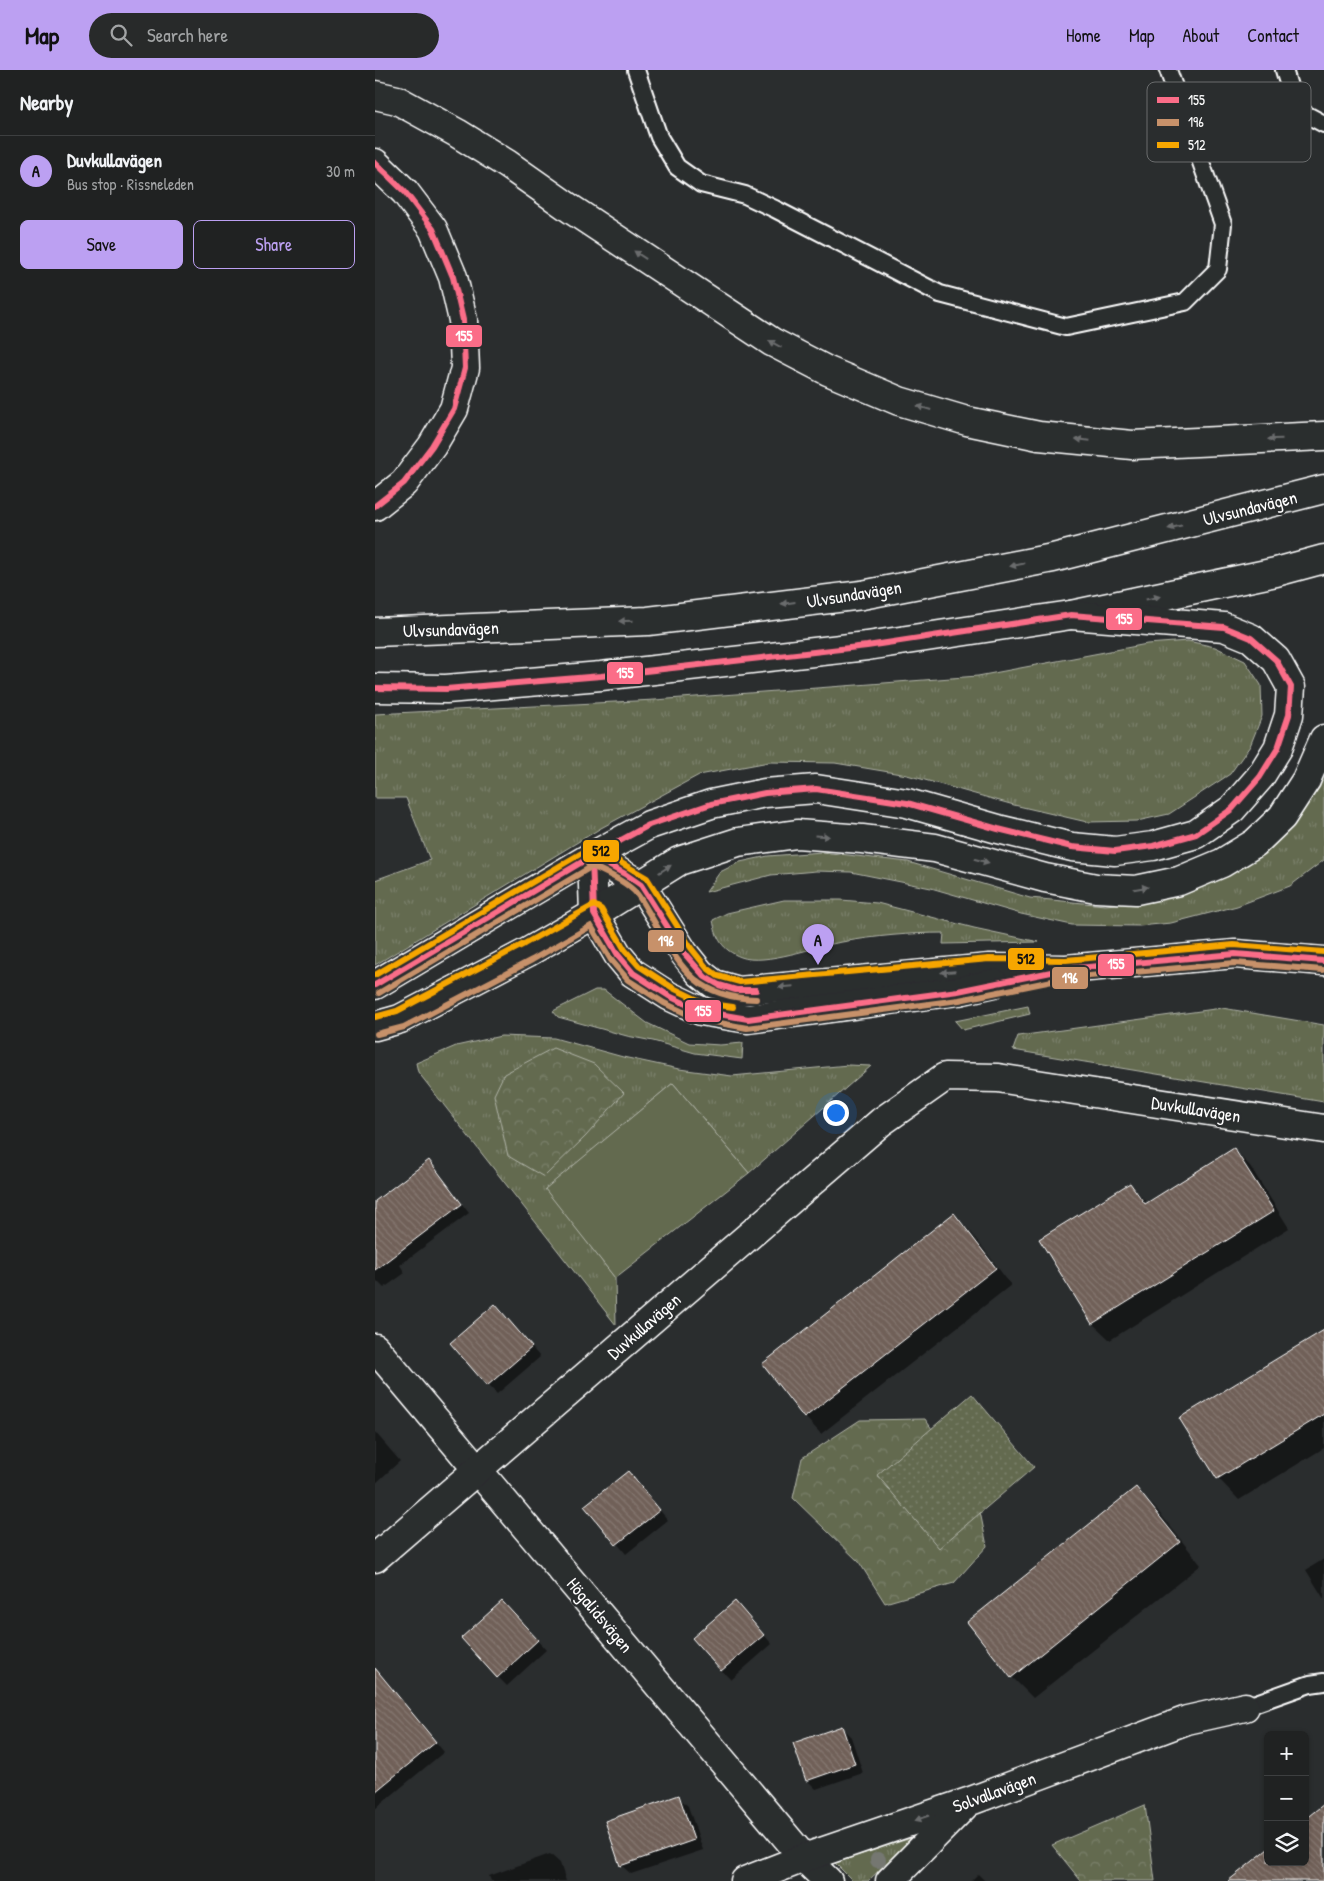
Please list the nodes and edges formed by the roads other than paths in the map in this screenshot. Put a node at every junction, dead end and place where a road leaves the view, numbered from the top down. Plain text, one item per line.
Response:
1 (636, 70) edge
2 (1168, 70) edge
3 (1284, 70) edge
4 (1172, 82) edge
5 (1288, 82) edge
6 (375, 94) edge
7 (1311, 117) edge
8 (1324, 124) edge
9 (1201, 162) edge
10 (375, 163) edge
11 (1324, 436) edge
12 (1324, 489) edge
13 (375, 506) edge
14 (1324, 559) edge
15 (1071, 615) junction
16 (375, 632) edge
17 (375, 688) edge
18 (1324, 739) edge
19 (592, 856) junction
20 (641, 885) junction
21 (594, 914) junction
22 (1324, 961) edge
23 (1066, 969) junction
24 (375, 985) edge
25 (375, 1026) edge
26 (1324, 1129) edge
27 (375, 1348) edge
28 (478, 1469) junction
29 (375, 1558) edge
30 (1324, 1682) edge
31 (1245, 1707) joint
32 (968, 1802) junction
33 (804, 1858) junction
34 (745, 1881) edge
35 (828, 1881) edge
36 (890, 1881) edge

1 - 9 lane
2 - 4 lane
3 - 5 lane
11 -> 6 main road
7 - 8 lane
10 - 13 main road
12 -> 16 main road, Ulvsundavägen
15 -> 14 main road
15 - 17 main road
15 - 19 main road
20 -> 18 main road
19 - 20 main road
19 - 21 main road
19 - 24 main road
20 - 21 main road
23 -> 20 main road
21 - 23 main road
21 - 25 main road
22 - 23 main road
26 - 28 main road, Duvkullavägen
27 - 28 main road, Högalidsvägen
28 - 29 main road, Duvkullavägen
28 - 33 main road, Högalidsvägen
30 - 31 lane
31 - 32 main road, Solvallavägen
32 -> 33 main road, Solvallavägen
32 - 36 main road
33 - 34 main road, Solvallavägen
33 - 35 main road, Högalidsvägen

